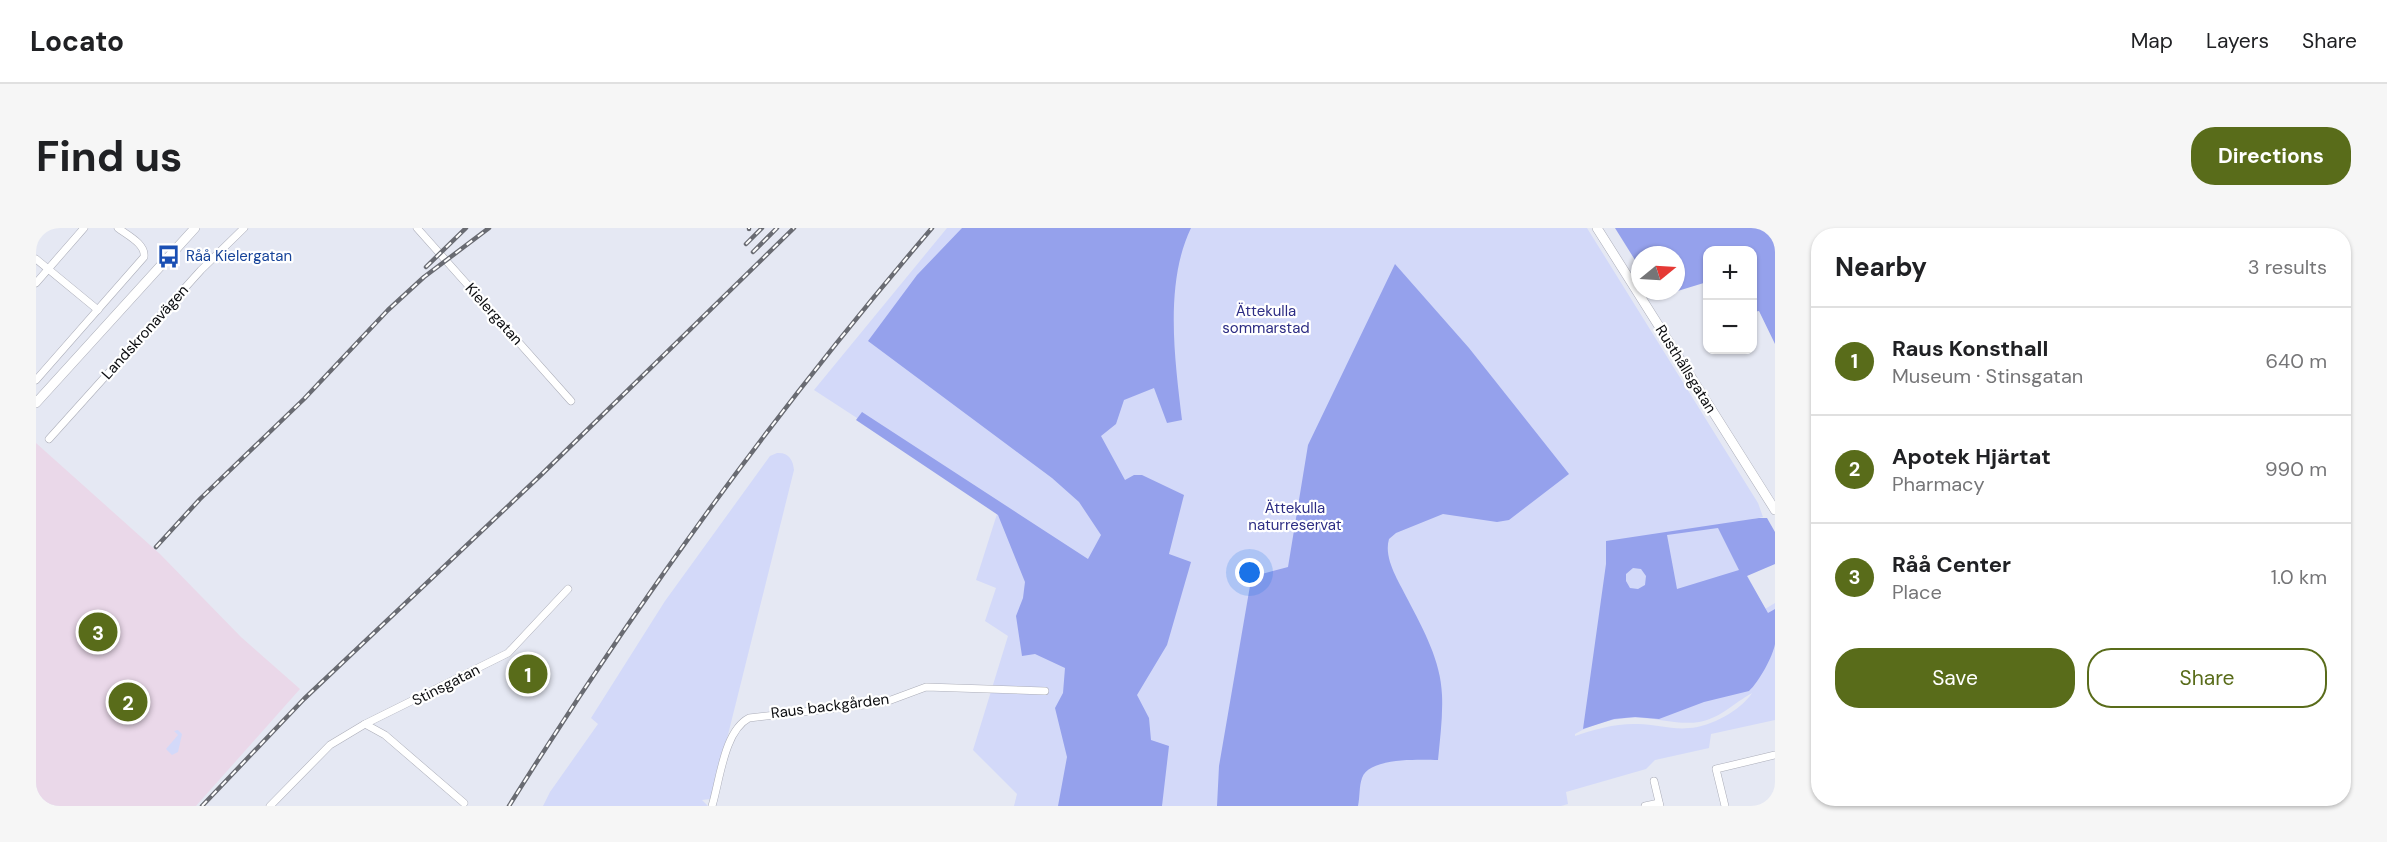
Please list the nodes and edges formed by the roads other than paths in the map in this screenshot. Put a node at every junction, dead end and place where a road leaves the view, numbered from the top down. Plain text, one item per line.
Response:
1 (84, 228) edge
2 (118, 228) edge
3 (195, 228) edge
4 (244, 228) edge
5 (417, 228) edge
6 (1597, 228) edge
7 (36, 259) edge
8 (48, 269) junction
9 (36, 283) edge
10 (98, 310) junction
11 (36, 380) edge
12 (571, 401) dead end
13 (36, 403) edge
14 (49, 439) dead end
15 (1775, 510) edge
16 (568, 590) dead end
17 (1045, 691) dead end
18 (365, 724) junction
19 (1775, 755) edge
20 (1654, 781) dead end
21 (464, 803) dead end
22 (1659, 804) edge
23 (270, 806) edge
24 (712, 806) edge
25 (1645, 806) edge
26 (1725, 806) edge

1 - 8 street
2 - 10 street
3 - 13 main road
4 - 14 street, Landskronavägen
5 - 12 street, Kielergatan
6 - 15 main road, Rusthållsgatan
7 - 8 street
8 - 9 street
8 - 10 street
10 - 11 street
16 - 18 street, Stinsgatan
17 - 24 street, Raus backgården
18 - 21 street
18 - 23 street, Stinsgatan
19 - 26 street
20 - 22 street
22 - 25 street

